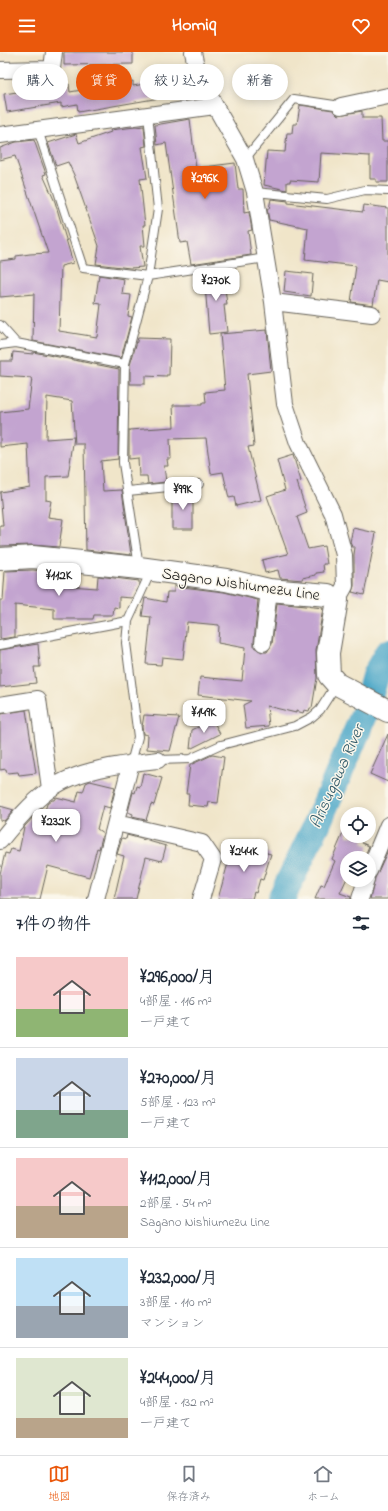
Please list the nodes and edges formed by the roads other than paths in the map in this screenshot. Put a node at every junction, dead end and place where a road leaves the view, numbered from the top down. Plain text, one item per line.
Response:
1 (54, 52) edge
2 (193, 52) edge
3 (0, 70) edge
4 (388, 96) edge
5 (215, 106) junction
6 (341, 106) joint
7 (148, 115) junction
8 (38, 130) junction
9 (0, 134) edge
10 (245, 159) junction
11 (388, 191) edge
12 (255, 192) junction
13 (266, 258) junction
14 (148, 276) junction
15 (273, 302) junction
16 (372, 314) dead end
17 (0, 325) edge
18 (16, 342) junction
19 (0, 345) edge
20 (125, 364) junction
21 (199, 484) dead end
22 (128, 491) junction
23 (0, 559) edge
24 (145, 569) junction
25 (269, 590) junction
26 (337, 600) junction
27 (128, 620) junction
28 (263, 643) dead end
29 (0, 645) edge
30 (345, 689) junction
31 (0, 705) edge
32 (388, 710) edge
33 (158, 760) joint
34 (131, 763) junction
35 (50, 789) junction
36 (116, 823) junction
37 (388, 825) edge
38 (0, 841) edge
39 (376, 854) edge
40 (364, 887) edge
41 (96, 899) edge
42 (201, 899) edge
43 (360, 899) edge

1 - 3 street
2 - 5 street
4 - 6 street
5 - 7 street
5 - 10 street
6 - 10 lane
7 - 8 street
7 - 14 lane
8 - 9 street
8 - 14 lane
10 - 12 street
11 - 12 lane
12 - 13 street
13 - 14 lane
13 - 15 street
14 - 20 lane
15 - 16 street
15 - 26 street
17 - 18 lane
18 - 19 lane
18 - 20 lane
20 - 22 lane
21 - 22 lane
22 - 24 lane
23 - 24 main road, Sagano Nishiumezu Line
24 - 25 main road, Sagano Nishiumezu Line
24 - 27 lane
25 - 26 main road, Sagano Nishiumezu Line
25 - 28 street
26 - 30 main road, Sagano Nishiumezu Line
27 - 29 lane
27 - 34 lane
30 - 32 main road
30 - 33 lane
31 - 35 street
33 - 34 street
34 - 35 street
34 - 36 street
35 - 38 street
36 - 41 street
36 - 42 street
37 - 39 street
40 - 43 street

